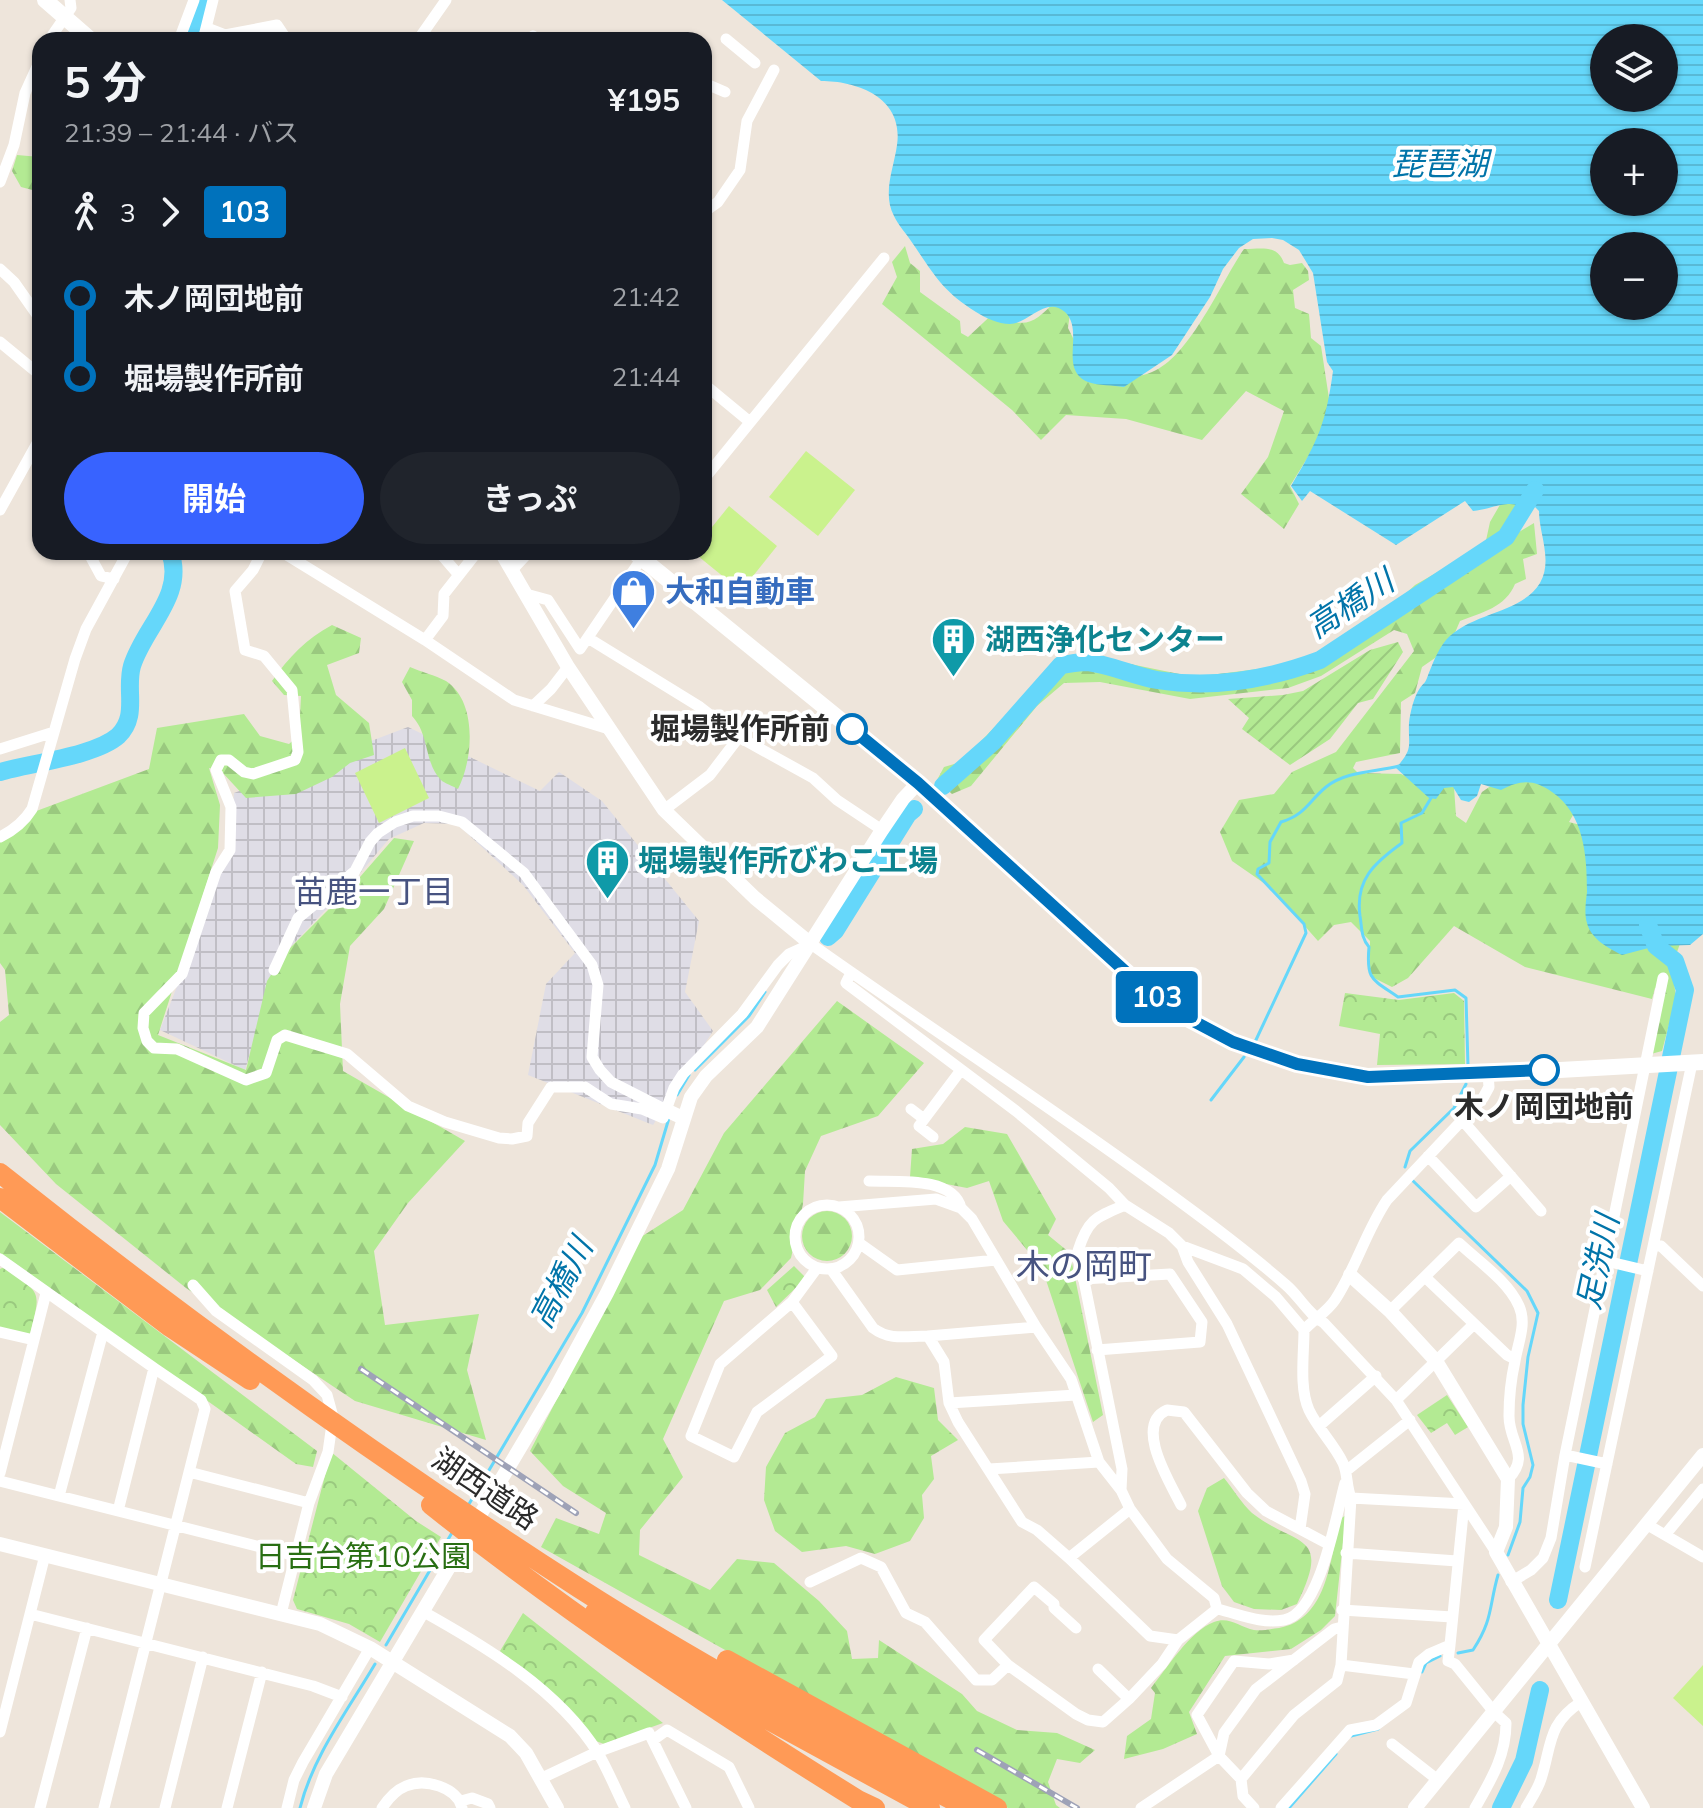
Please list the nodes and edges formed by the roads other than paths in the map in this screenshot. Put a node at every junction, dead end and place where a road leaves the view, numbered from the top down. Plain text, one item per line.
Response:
1 (45, 0) edge
2 (70, 0) edge
3 (194, 0) edge
4 (213, 0) edge
5 (446, 0) edge
6 (66, 18) junction
7 (207, 28) junction
8 (55, 32) edge
9 (82, 32) edge
10 (182, 32) edge
11 (206, 32) edge
12 (217, 32) edge
13 (241, 32) edge
14 (282, 32) edge
15 (424, 32) edge
16 (726, 39) dead end
17 (755, 63) dead end
18 (774, 70) dead end
19 (32, 78) edge
20 (712, 86) edge
21 (725, 92) dead end
22 (0, 182) edge
23 (712, 206) edge
24 (884, 258) dead end
25 (0, 269) edge
26 (32, 308) edge
27 (0, 342) edge
28 (32, 368) edge
29 (712, 391) edge
30 (750, 422) junction
31 (32, 452) edge
32 (712, 469) edge
33 (0, 510) edge
34 (92, 560) edge
35 (124, 560) edge
36 (258, 560) edge
37 (295, 560) edge
38 (446, 560) edge
39 (470, 560) edge
40 (506, 560) edge
41 (521, 560) edge
42 (636, 560) edge
43 (647, 560) edge
44 (512, 570) junction
45 (458, 574) junction
46 (114, 579) junction
47 (526, 594) junction
48 (588, 638) junction
49 (425, 640) junction
50 (568, 667) junction
51 (533, 706) junction
52 (609, 729) junction
53 (54, 732) junction
54 (739, 737) junction
55 (0, 749) edge
56 (922, 786) junction
57 (664, 810) junction
58 (882, 830) junction
59 (0, 837) edge
60 (811, 944) junction
61 (274, 970) dead end
62 (851, 973) junction
63 (1663, 978) dead end
64 (1694, 1063) edge
65 (1647, 1064) junction
66 (961, 1070) junction
67 (1488, 1074) junction
68 (911, 1109) dead end
69 (667, 1110) junction
70 (683, 1118) junction
71 (924, 1119) junction
72 (1463, 1121) junction
73 (933, 1137) dead end
74 (1428, 1156) junction
75 (0, 1173) edge
76 (1511, 1176) junction
77 (869, 1181) dead end
78 (0, 1198) edge
79 (1125, 1205) junction
80 (839, 1207) junction
81 (961, 1208) junction
82 (1541, 1211) dead end
83 (859, 1243) junction
84 (1654, 1245) junction
85 (1182, 1246) junction
86 (0, 1259) edge
87 (996, 1260) junction
88 (1608, 1262) junction
89 (817, 1268) junction
90 (831, 1269) junction
91 (1647, 1271) junction
92 (1350, 1275) junction
93 (1425, 1277) junction
94 (1700, 1278) edge
95 (1083, 1279) junction
96 (193, 1285) dead end
97 (46, 1293) junction
98 (1303, 1301) junction
99 (792, 1302) junction
100 (1334, 1302) junction
101 (1390, 1311) junction
102 (1315, 1318) junction
103 (1474, 1324) junction
104 (1036, 1327) junction
105 (1304, 1330) junction
106 (0, 1332) edge
107 (103, 1332) junction
108 (928, 1336) junction
109 (34, 1340) junction
110 (1097, 1350) junction
111 (1515, 1359) junction
112 (1436, 1361) junction
113 (154, 1368) junction
114 (1376, 1376) junction
115 (1076, 1395) junction
116 (1396, 1400) junction
117 (949, 1403) junction
118 (304, 1409) junction
119 (1410, 1420) junction
120 (6, 1426) edge
121 (1319, 1426) junction
122 (1703, 1455) edge
123 (1568, 1456) junction
124 (1099, 1462) junction
125 (1604, 1463) junction
126 (989, 1469) junction
127 (189, 1472) junction
128 (0, 1473) edge
129 (1346, 1477) junction
130 (1508, 1479) junction
131 (0, 1481) edge
132 (1703, 1489) edge
133 (1121, 1490) junction
134 (59, 1496) junction
135 (1351, 1498) junction
136 (309, 1503) junction
137 (1464, 1504) junction
138 (1181, 1505) dead end
139 (1130, 1509) junction
140 (118, 1511) junction
141 (1646, 1524) junction
142 (175, 1526) junction
143 (1300, 1529) junction
144 (1665, 1535) junction
145 (0, 1544) edge
146 (1328, 1544) junction
147 (1496, 1552) junction
148 (1346, 1553) junction
149 (45, 1555) junction
150 (296, 1556) junction
151 (1703, 1557) edge
152 (1069, 1558) junction
153 (1457, 1561) junction
154 (1585, 1567) dead end
155 (810, 1582) dead end
156 (1511, 1582) junction
157 (161, 1584) junction
158 (577, 1595) junction
159 (1217, 1609) junction
160 (1342, 1610) junction
161 (422, 1611) junction
162 (30, 1614) junction
163 (281, 1614) junction
164 (1452, 1617) junction
165 (1342, 1627) junction
166 (87, 1628) junction
167 (1076, 1628) dead end
168 (1178, 1640) junction
169 (146, 1642) junction
170 (1450, 1645) junction
171 (1549, 1646) junction
172 (370, 1648) junction
173 (203, 1657) junction
174 (1294, 1660) junction
175 (393, 1662) junction
176 (1008, 1665) junction
177 (1341, 1665) junction
178 (1098, 1669) dead end
179 (262, 1672) junction
180 (1414, 1674) junction
181 (5, 1691) edge
182 (342, 1697) junction
183 (1129, 1699) junction
184 (1581, 1702) junction
185 (1494, 1712) junction
186 (0, 1732) edge
187 (653, 1740) junction
188 (1392, 1744) dead end
189 (597, 1752) junction
190 (1219, 1756) junction
191 (542, 1778) junction
192 (1241, 1779) junction
193 (1438, 1780) junction
194 (462, 1805) edge
195 (40, 1808) edge
196 (104, 1808) edge
197 (165, 1808) edge
198 (227, 1808) edge
199 (287, 1808) edge
200 (314, 1808) edge
201 (382, 1808) edge
202 (490, 1808) edge
203 (557, 1808) edge
204 (625, 1808) edge
205 (686, 1808) edge
206 (749, 1808) edge
207 (875, 1808) edge
208 (930, 1808) edge
209 (967, 1808) edge
210 (997, 1808) edge
211 (1141, 1808) edge
212 (1254, 1808) edge
213 (1281, 1808) edge
214 (1415, 1808) edge
215 (1475, 1808) edge
216 (1526, 1808) edge
217 (1643, 1808) edge

1 - 6 main road
2 - 6 street
3 - 10 street
4 - 7 street
5 - 15 street
6 - 8 street
6 - 9 main road
7 - 11 street
7 - 12 street
13 - 14 street
16 - 17 street
18 - 23 street
19 - 22 street
20 - 21 street
24 - 30 street
25 - 26 street
27 - 28 street
29 - 30 street
30 - 32 street
31 - 33 street
34 - 46 street
35 - 46 street
36 - 69 street
37 - 49 street
38 - 45 street
39 - 45 street
40 - 44 street
41 - 44 street
42 - 48 street
43 - 56 main road
44 - 47 street
45 - 49 street
46 - 53 street
47 - 48 street
47 - 50 street
48 - 54 street
49 - 51 street
50 - 51 street
50 - 52 street
51 - 52 street
52 - 57 street
53 - 55 street
53 - 59 street
54 - 57 street
54 - 58 street
56 - 58 street
56 - 67 main road
57 - 60 street
58 - 60 street
60 - 62 street
60 - 69 street
60 - 70 street
61 - 69 street
62 - 66 street
62 - 98 street
63 - 65 street
64 - 65 main road
64 - 84 street
65 - 67 main road
65 - 88 street
66 - 71 street
66 - 79 street
67 - 72 street
68 - 71 street
69 - 70 street
70 - 161 street
71 - 73 street
72 - 74 street
72 - 76 street
74 - 76 street
74 - 92 street
75 - 118 highway, 湖西道路
76 - 82 street
77 - 81 street
78 - 118 highway, 湖西道路
79 - 85 street
79 - 95 street
80 - 81 street
80 - 83 street
80 - 89 street
81 - 87 street
83 - 87 street
83 - 90 street
84 - 91 street
84 - 94 street
85 - 105 street
85 - 143 street
86 - 97 street
87 - 104 street
88 - 91 street
88 - 123 street
89 - 90 street
89 - 99 street
90 - 108 street
91 - 125 street
92 - 100 street
92 - 101 street
93 - 101 street
93 - 103 street
93 - 111 street
95 - 110 street
95 - 110 street
96 - 136 street
97 - 107 street
97 - 109 street
98 - 100 street
98 - 102 street
99 - 99 street
100 - 102 street
101 - 112 street
102 - 105 street
102 - 114 street
103 - 111 street
103 - 112 street
104 - 108 street
104 - 115 street
105 - 121 street
106 - 109 street
107 - 113 street
107 - 134 street
108 - 117 street
109 - 120 street
110 - 133 street
111 - 130 street
112 - 116 street
112 - 130 street
113 - 127 street
113 - 140 street
114 - 116 street
114 - 121 street
115 - 117 street
115 - 124 street
116 - 119 street
117 - 126 street
118 - 158 highway, 湖西道路
118 - 158 highway, 湖西道路
119 - 129 street
119 - 137 street
120 - 128 street
121 - 129 street
122 - 141 street
123 - 125 street
123 - 156 street
124 - 126 street
124 - 133 street
125 - 154 street
126 - 152 street
127 - 136 street
127 - 142 street
129 - 135 street
129 - 146 street
130 - 147 street
131 - 134 street
132 - 144 street
133 - 139 street
134 - 140 street
135 - 137 street
135 - 148 street
136 - 150 street
137 - 147 street
137 - 153 street
138 - 143 street
139 - 152 street
139 - 159 street
140 - 142 street
141 - 144 street
141 - 171 street
142 - 150 street
142 - 157 street
143 - 146 street
144 - 151 street
145 - 149 street
146 - 159 street
147 - 156 street
148 - 153 street
148 - 160 street
149 - 157 street
149 - 162 street
150 - 163 street
152 - 168 street
153 - 164 street
155 - 176 street
156 - 171 street
157 - 163 street
157 - 169 street
158 - 207 highway
158 - 208 highway
158 - 209 highway
158 - 210 highway
159 - 168 street
160 - 164 street
160 - 165 street
161 - 175 street
161 - 189 street
162 - 166 street
162 - 181 street
163 - 172 street
164 - 170 street
165 - 174 street
165 - 177 street
166 - 169 street
166 - 195 street
167 - 176 street
168 - 183 street
169 - 173 street
169 - 196 street
170 - 180 street
170 - 185 street
171 - 184 street
171 - 185 street
172 - 175 street
172 - 182 street
173 - 179 street
173 - 197 street
174 - 190 street
174 - 190 street
175 - 191 street
175 - 200 street
176 - 183 street
177 - 180 street
177 - 192 street
178 - 183 street
179 - 182 street
179 - 198 street
180 - 213 street
181 - 186 street
182 - 199 street
184 - 216 street
184 - 217 street
185 - 193 street
185 - 215 street
187 - 189 street
187 - 205 street
187 - 206 street
188 - 193 street
189 - 191 street
189 - 204 street
190 - 192 street
190 - 211 street
191 - 203 street
192 - 212 street
193 - 214 street
194 - 201 street
194 - 202 street

